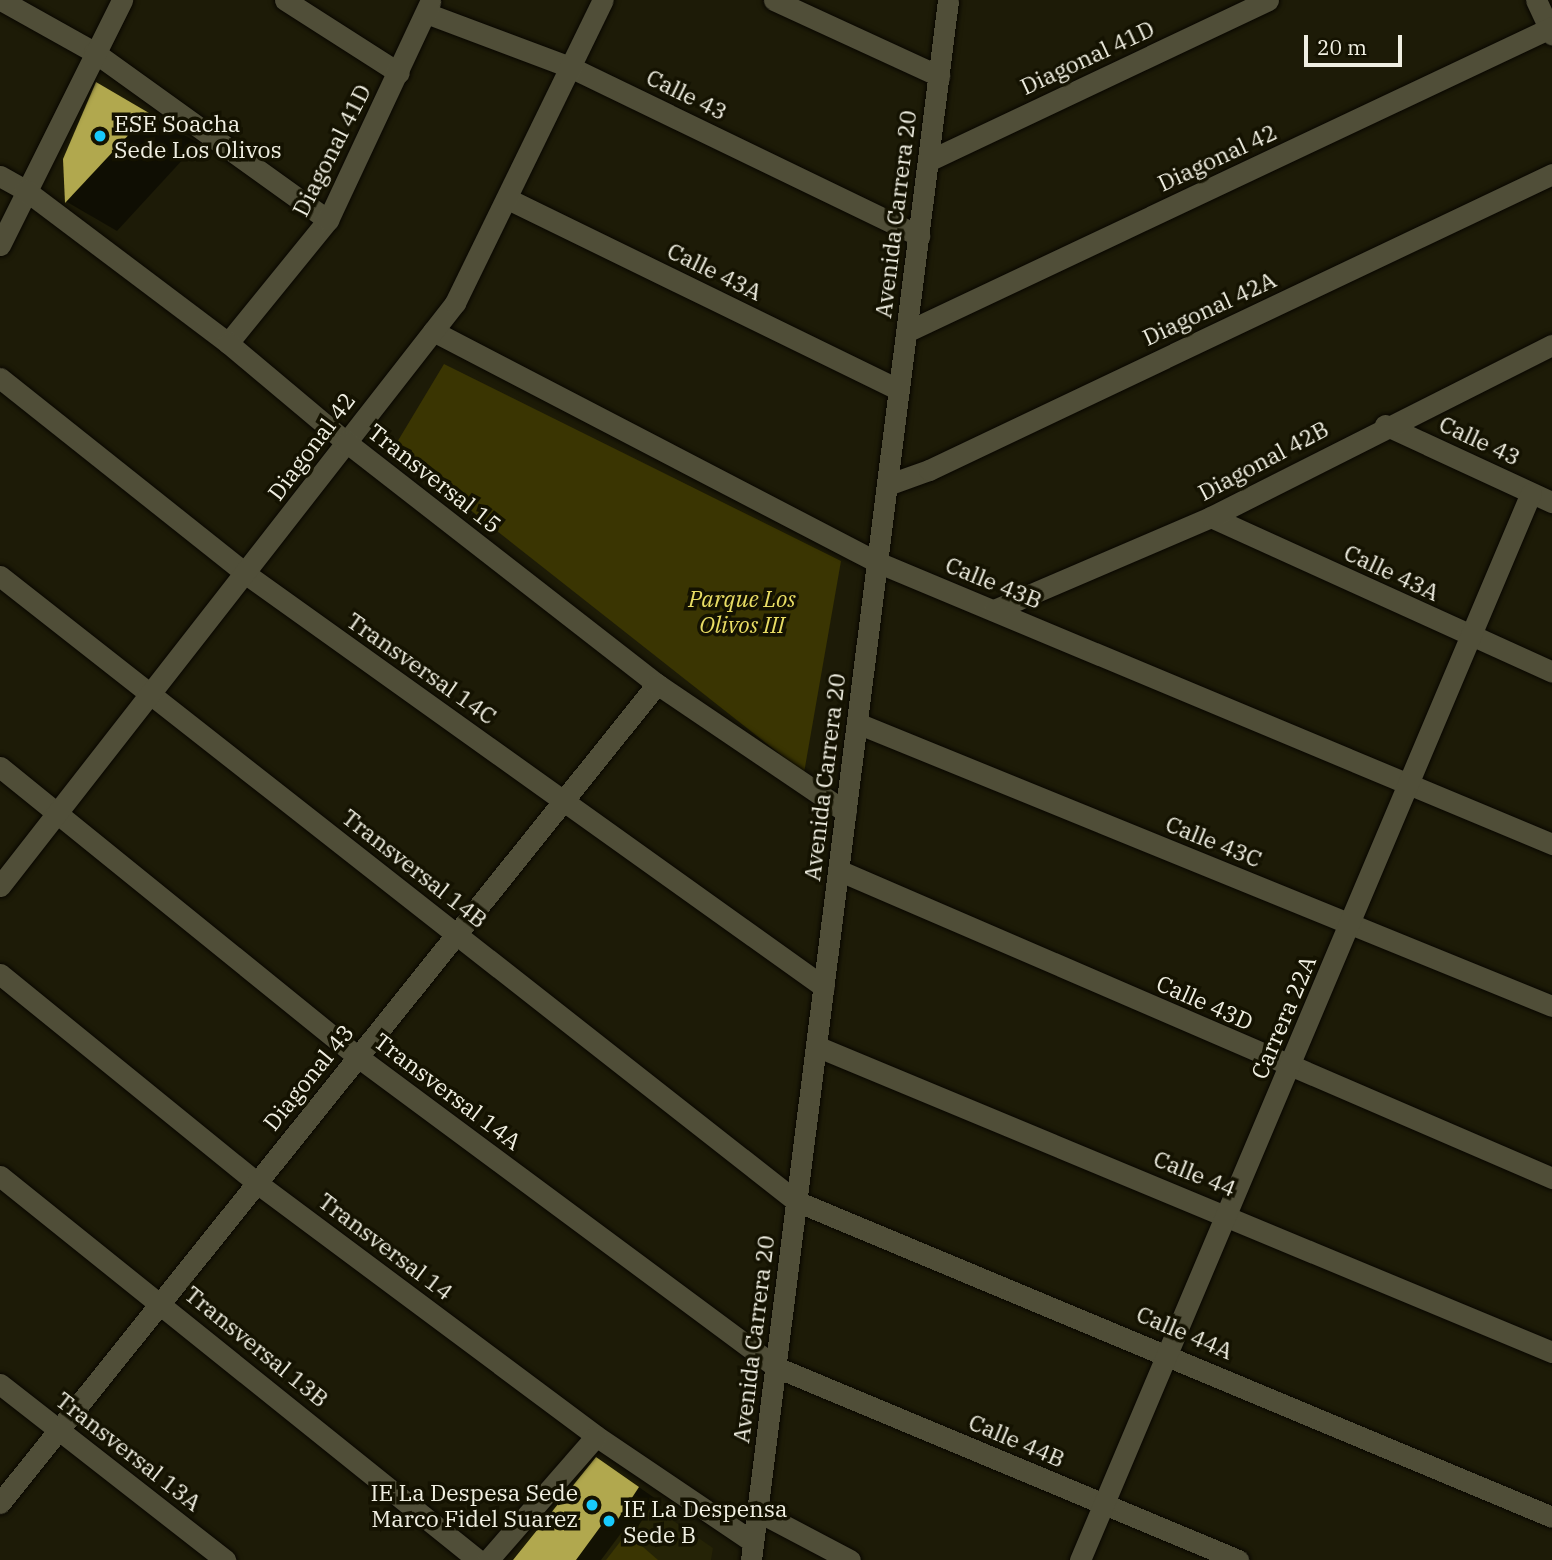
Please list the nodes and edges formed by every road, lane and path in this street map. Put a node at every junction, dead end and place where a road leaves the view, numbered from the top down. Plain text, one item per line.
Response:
1 (1, 0) edge
2 (122, 0) edge
3 (285, 0) edge
4 (603, 0) edge
5 (774, 0) edge
6 (948, 0) edge
7 (1268, 0) edge
8 (1536, 0) edge
9 (429, 6) edge
10 (1551, 30) edge
11 (94, 52) junction
12 (570, 67) junction
13 (399, 73) junction
14 (939, 76) junction
15 (928, 161) junction
16 (1552, 174) edge
17 (0, 176) edge
18 (25, 190) junction
19 (508, 199) junction
20 (328, 220) junction
21 (919, 236) junction
22 (0, 245) edge
23 (433, 331) junction
24 (906, 332) junction
25 (228, 343) junction
26 (1552, 345) edge
27 (0, 378) edge
28 (899, 390) junction
29 (1385, 425) junction
30 (346, 442) junction
31 (887, 485) junction
32 (1531, 493) junction
33 (1552, 502) edge
34 (1211, 517) junction
35 (877, 562) junction
36 (246, 574) junction
37 (0, 576) edge
38 (994, 610) junction
39 (1471, 638) junction
40 (1552, 672) edge
41 (657, 684) junction
42 (150, 694) junction
43 (857, 723) junction
44 (0, 767) edge
45 (1412, 783) junction
46 (564, 800) junction
47 (846, 812) junction
48 (57, 814) junction
49 (1552, 844) edge
50 (838, 870) junction
51 (0, 886) edge
52 (1351, 924) junction
53 (457, 934) junction
54 (0, 974) edge
55 (824, 987) junction
56 (1552, 1006) edge
57 (816, 1046) junction
58 (358, 1057) junction
59 (1289, 1068) junction
60 (0, 1176) edge
61 (1552, 1178) edge
62 (257, 1183) junction
63 (796, 1202) junction
64 (1227, 1215) junction
65 (161, 1302) junction
66 (1552, 1352) edge
67 (1168, 1353) junction
68 (776, 1367) junction
69 (0, 1384) edge
70 (59, 1430) junction
71 (596, 1436) junction
72 (0, 1503) edge
73 (1104, 1505) junction
74 (757, 1511) junction
75 (1552, 1517) edge
76 (752, 1551) edge
77 (225, 1560) edge
78 (478, 1560) edge
79 (488, 1560) edge
80 (850, 1560) edge
81 (1080, 1560) edge
82 (1238, 1560) edge

1 - 11 street
2 - 11 street
3 - 13 street
4 - 12 street, Diagonal 42
5 - 14 street
6 - 14 street, Avenida Carrera 20
7 - 15 street, Diagonal 41D
8 - 10 street
9 - 12 street, Calle 43
9 - 13 street, Diagonal 41D
10 - 24 street, Diagonal 42
11 - 18 street
11 - 20 street
12 - 19 street, Diagonal 42
12 - 21 street, Calle 43
13 - 20 street, Diagonal 41D
14 - 15 street, Avenida Carrera 20
15 - 21 street, Avenida Carrera 20
16 - 31 street, Diagonal 42A
17 - 18 street, Transversal 15
18 - 22 street
18 - 25 street, Transversal 15
19 - 23 street, Diagonal 42
19 - 28 street, Calle 43A
20 - 25 street, Diagonal 41D
21 - 24 street, Avenida Carrera 20
23 - 30 street, Diagonal 42
23 - 35 street, Calle 43B
24 - 28 street, Avenida Carrera 20
25 - 30 street, Transversal 15
26 - 29 street, Diagonal 42B
27 - 36 street, Transversal 14C
28 - 31 street, Avenida Carrera 20
29 - 32 street, Calle 43
29 - 34 street, Diagonal 42B
30 - 36 street, Diagonal 42
30 - 41 street, Transversal 15
31 - 35 street, Avenida Carrera 20
32 - 33 street, Calle 43
32 - 39 street, Carrera 22A
34 - 38 street, Diagonal 42B
34 - 39 street, Calle 43A
35 - 38 street, Calle 43B
35 - 43 street, Avenida Carrera 20
36 - 42 street, Diagonal 42
36 - 46 street, Transversal 14C
37 - 42 street, Transversal 14B
38 - 45 street, Calle 43B
39 - 40 street, Calle 43A
39 - 45 street, Carrera 22A
41 - 46 street, Diagonal 43
41 - 47 street, Transversal 15
42 - 48 street, Diagonal 42
42 - 53 street, Transversal 14B
43 - 47 street, Avenida Carrera 20
43 - 52 street, Calle 43C
44 - 48 street, Transversal 14A
45 - 49 street, Calle 43B
45 - 52 street, Carrera 22A
46 - 53 street, Diagonal 43
46 - 55 street, Transversal 14C
47 - 50 street, Avenida Carrera 20
48 - 51 street, Diagonal 42
48 - 58 street, Transversal 14A
50 - 55 street, Avenida Carrera 20
50 - 59 street, Calle 43D
52 - 56 street, Calle 43C
52 - 59 street, Carrera 22A
53 - 58 street, Diagonal 43
53 - 63 street, Transversal 14B
54 - 62 street, Transversal 14
55 - 57 street, Avenida Carrera 20
57 - 63 street, Avenida Carrera 20
57 - 64 street, Calle 44
58 - 62 street, Diagonal 43
58 - 68 street, Transversal 14A
59 - 61 street, Calle 43D
59 - 64 street, Carrera 22A
60 - 65 street, Transversal 13B
62 - 65 street, Diagonal 43
62 - 71 street, Transversal 14
63 - 67 street, Calle 44A
63 - 68 street, Avenida Carrera 20
64 - 66 street, Calle 44
64 - 67 street, Carrera 22A
65 - 70 street, Diagonal 43
65 - 78 street, Transversal 13B
67 - 73 street, Carrera 22A
67 - 75 street, Calle 44A
68 - 73 street, Calle 44B
68 - 74 street, Avenida Carrera 20
69 - 70 street, Transversal 13A
70 - 72 street, Diagonal 43
70 - 77 street, Transversal 13A
71 - 76 street, Transversal 14
71 - 79 street
73 - 81 street, Carrera 22A
73 - 82 street, Calle 44B
74 - 76 street, Avenida Carrera 20
74 - 80 street

